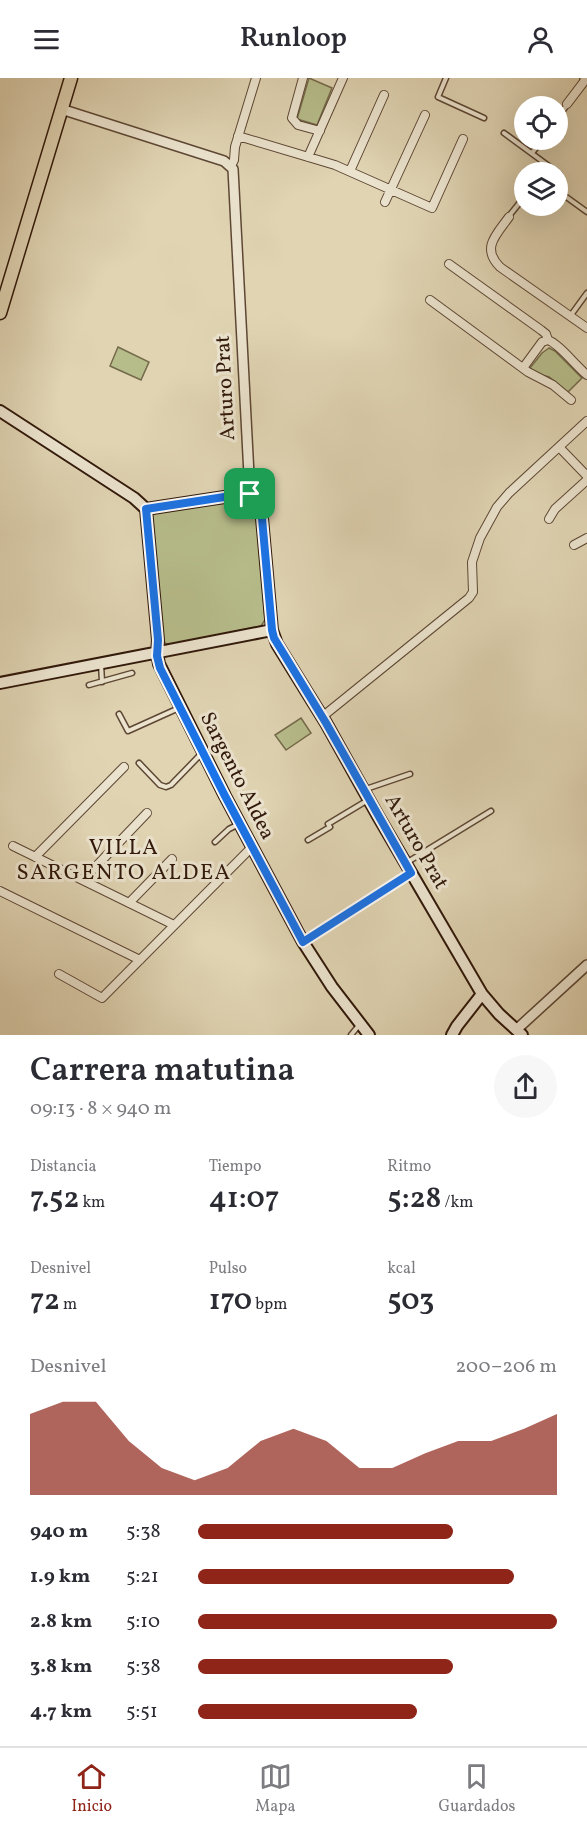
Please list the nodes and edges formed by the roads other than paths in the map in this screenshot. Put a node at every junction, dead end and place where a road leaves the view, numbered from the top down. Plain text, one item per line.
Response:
1 (71, 78) edge
2 (256, 78) edge
3 (303, 78) edge
4 (343, 78) edge
5 (446, 78) edge
6 (586, 79) edge
7 (384, 95) dead end
8 (568, 103) edge
9 (61, 109) junction
10 (425, 115) dead end
11 (484, 118) dead end
12 (320, 131) junction
13 (504, 134) dead end
14 (238, 136) junction
15 (463, 139) dead end
16 (534, 150) edge
17 (532, 153) junction
18 (308, 157) junction
19 (543, 162) edge
20 (231, 166) junction
21 (350, 171) junction
22 (391, 190) junction
23 (568, 198) edge
24 (385, 202) dead end
25 (514, 210) edge
26 (587, 212) edge
27 (509, 217) joint
28 (449, 264) dead end
29 (587, 293) edge
30 (430, 300) dead end
31 (0, 313) edge
32 (570, 316) junction
33 (587, 328) edge
34 (548, 340) junction
35 (523, 368) junction
36 (587, 375) edge
37 (571, 400) dead end
38 (0, 411) edge
39 (587, 421) edge
40 (559, 447) junction
41 (587, 478) edge
42 (250, 494) junction
43 (146, 509) junction
44 (549, 519) dead end
45 (587, 538) edge
46 (574, 545) dead end
47 (272, 630) junction
48 (157, 653) junction
49 (100, 663) junction
50 (132, 673) dead end
51 (0, 682) edge
52 (102, 682) junction
53 (89, 685) dead end
54 (180, 708) junction
55 (119, 714) dead end
56 (322, 717) junction
57 (202, 752) junction
58 (139, 763) dead end
59 (124, 767) dead end
60 (410, 774) dead end
61 (366, 795) junction
62 (491, 811) dead end
63 (147, 813) dead end
64 (240, 824) junction
65 (308, 840) dead end
66 (215, 842) dead end
67 (13, 846) dead end
68 (252, 847) junction
69 (35, 857) junction
70 (172, 859) dead end
71 (408, 868) junction
72 (83, 880) junction
73 (0, 891) edge
74 (129, 903) junction
75 (174, 925) junction
76 (303, 942) junction
77 (140, 960) junction
78 (587, 965) edge
79 (59, 974) dead end
80 (482, 994) junction
81 (365, 1031) edge
82 (519, 1032) edge
83 (351, 1035) edge
84 (452, 1035) edge

1 - 9 main road
2 - 14 street
3 - 12 street
4 - 12 street
5 - 11 lane
6 - 8 street
7 - 21 street
9 - 20 street
9 - 31 main road
10 - 22 street
12 - 18 street
13 - 17 lane
14 - 18 street
14 - 20 street
15 - 22 street
16 - 17 lane
17 - 19 lane
18 - 21 street
20 - 42 street, Arturo Prat
21 - 22 street
22 - 24 street
23 - 26 lane
25 - 27 lane
27 - 32 street
28 - 34 street
29 - 32 lane
30 - 35 street
32 - 33 street
34 - 35 street
34 - 36 street
35 - 37 street
38 - 43 main road
39 - 40 street
40 - 41 street
40 - 56 street
41 - 44 street
42 - 43 main road
42 - 47 main road, Arturo Prat
43 - 48 main road, Sargento Aldea
45 - 46 street
47 - 48 main road
47 - 56 main road, Arturo Prat
48 - 49 main road
48 - 54 main road, Sargento Aldea
49 - 51 main road
49 - 52 lane
50 - 52 lane
52 - 53 lane
54 - 55 lane
54 - 57 main road, Sargento Aldea
56 - 61 main road, Arturo Prat
57 - 58 lane
57 - 64 main road, Sargento Aldea
59 - 69 street
60 - 61 lane
61 - 65 lane
61 - 71 main road, Arturo Prat
62 - 71 lane
63 - 72 street
64 - 66 lane
64 - 68 main road, Sargento Aldea
67 - 69 street
68 - 75 street
68 - 76 main road, Sargento Aldea
69 - 72 street
70 - 74 street
71 - 76 street
71 - 80 main road, Arturo Prat
72 - 74 street
73 - 77 street
74 - 75 street
75 - 77 street
76 - 81 main road, Sargento Aldea
77 - 79 street
78 - 82 street
80 - 82 main road, Arturo Prat
80 - 84 main road
81 - 83 lane

